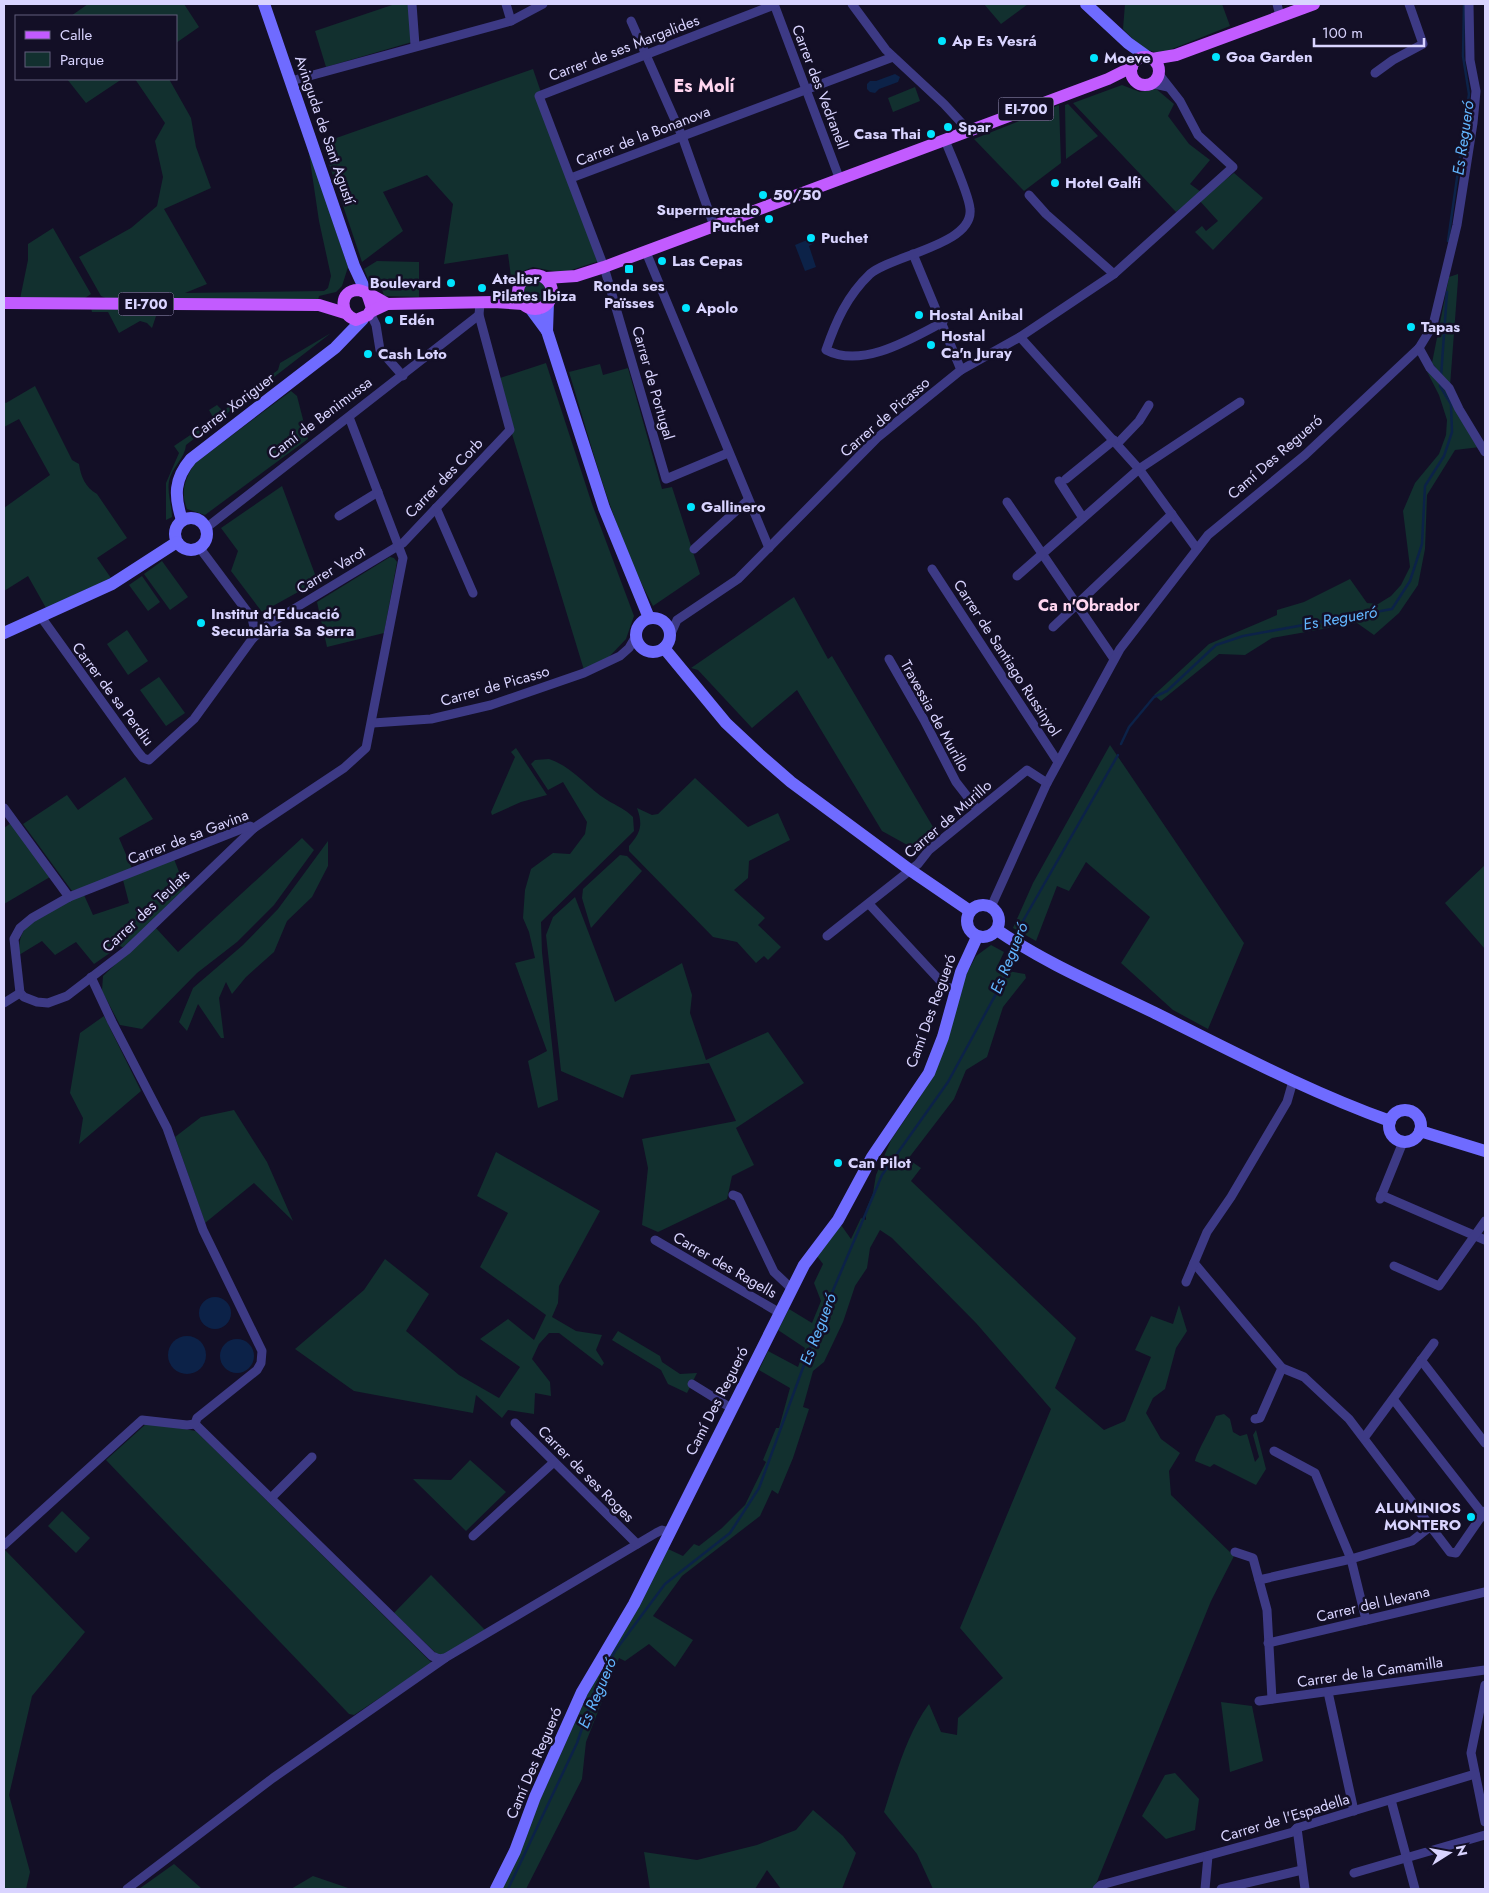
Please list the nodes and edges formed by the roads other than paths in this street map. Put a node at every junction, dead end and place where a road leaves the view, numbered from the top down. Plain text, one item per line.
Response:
1 (264, 4) edge
2 (412, 4) edge
3 (506, 4) edge
4 (543, 4) edge
5 (852, 4) edge
6 (1086, 4) edge
7 (1314, 4) edge
8 (1410, 4) edge
9 (1469, 4) edge
10 (774, 5) edge
11 (1279, 10) edge
12 (511, 21) junction
13 (630, 21) dead end
14 (1128, 43) junction
15 (415, 45) junction
16 (646, 55) junction
17 (1176, 55) junction
18 (893, 57) junction
19 (1150, 58) junction
20 (1132, 70) junction
21 (1375, 73) dead end
22 (1156, 76) junction
23 (291, 80) junction
24 (806, 89) junction
25 (539, 96) joint
26 (969, 131) junction
27 (682, 136) junction
28 (945, 140) junction
29 (571, 178) junction
30 (840, 180) junction
31 (1029, 195) dead end
32 (714, 226) junction
33 (646, 252) junction
34 (913, 254) junction
35 (354, 266) junction
36 (604, 268) junction
37 (1114, 274) junction
38 (576, 276) junction
39 (546, 278) junction
40 (518, 285) junction
41 (346, 295) junction
42 (368, 295) junction
43 (549, 300) junction
44 (494, 302) junction
45 (4, 303) edge
46 (387, 304) junction
47 (319, 305) junction
48 (527, 306) junction
49 (479, 309) junction
50 (346, 314) junction
51 (368, 314) junction
52 (943, 322) junction
53 (547, 331) junction
54 (346, 337) junction
55 (1020, 337) junction
56 (1419, 348) junction
57 (961, 370) junction
58 (402, 376) junction
59 (1240, 402) dead end
60 (1149, 405) dead end
61 (349, 418) junction
62 (1116, 442) junction
63 (1485, 452) edge
64 (728, 453) junction
65 (1139, 469) junction
66 (378, 492) junction
67 (748, 500) junction
68 (1007, 502) dead end
69 (436, 508) junction
70 (1172, 514) junction
71 (339, 516) dead end
72 (1083, 518) junction
73 (182, 520) junction
74 (206, 528) junction
75 (177, 542) junction
76 (399, 546) junction
77 (199, 547) junction
78 (769, 548) junction
79 (694, 549) dead end
80 (1197, 549) junction
81 (1042, 553) junction
82 (932, 569) dead end
83 (1016, 576) dead end
84 (473, 593) dead end
85 (1078, 604) junction
86 (41, 617) junction
87 (252, 618) junction
88 (649, 618) junction
89 (269, 624) junction
90 (1053, 626) dead end
91 (4, 633) edge
92 (636, 636) junction
93 (670, 636) junction
94 (253, 638) junction
95 (664, 648) junction
96 (889, 659) dead end
97 (1114, 659) junction
98 (372, 723) junction
99 (1058, 762) junction
100 (1047, 783) junction
101 (4, 808) edge
102 (977, 809) junction
103 (254, 828) junction
104 (910, 870) junction
105 (69, 897) junction
106 (869, 904) junction
107 (991, 907) junction
108 (970, 911) junction
109 (997, 930) junction
110 (827, 936) dead end
111 (977, 937) junction
112 (91, 977) junction
113 (955, 990) junction
114 (20, 993) junction
115 (4, 1003) edge
116 (1293, 1081) junction
117 (1390, 1121) junction
118 (1420, 1131) junction
119 (1403, 1142) junction
120 (1485, 1152) edge
121 (734, 1195) dead end
122 (1485, 1221) edge
123 (1475, 1236) junction
124 (655, 1240) dead end
125 (1485, 1240) edge
126 (1194, 1263) junction
127 (1394, 1266) dead end
128 (1186, 1282) dead end
129 (792, 1289) junction
130 (780, 1313) junction
131 (1434, 1343) dead end
132 (1421, 1360) junction
133 (1282, 1368) junction
134 (692, 1384) dead end
135 (1393, 1399) junction
136 (731, 1408) junction
137 (1255, 1419) dead end
138 (515, 1423) dead end
139 (195, 1424) junction
140 (1364, 1438) junction
141 (1485, 1443) edge
142 (1274, 1451) dead end
143 (312, 1457) dead end
144 (554, 1462) junction
145 (271, 1498) junction
146 (1484, 1514) edge
147 (1432, 1526) junction
148 (670, 1532) junction
149 (474, 1536) dead end
150 (637, 1544) junction
151 (4, 1545) edge
152 (1235, 1552) dead end
153 (1352, 1559) junction
154 (1259, 1580) junction
155 (1485, 1592) edge
156 (1366, 1620) junction
157 (1268, 1643) junction
158 (446, 1658) junction
159 (1485, 1670) edge
160 (1485, 1685) edge
161 (1328, 1692) junction
162 (1272, 1699) junction
163 (1259, 1701) dead end
164 (1475, 1774) junction
165 (1391, 1800) junction
166 (1354, 1811) junction
167 (1485, 1822) edge
168 (1297, 1828) junction
169 (1485, 1835) edge
170 (1208, 1856) junction
171 (1407, 1858) junction
172 (1302, 1870) junction
173 (1354, 1873) dead end
174 (1099, 1887) edge
175 (127, 1889) edge
176 (496, 1889) edge
177 (1205, 1889) edge
178 (1221, 1889) edge
179 (1305, 1889) edge
180 (1415, 1889) edge

1 - 23 street, Avinguda de Sant Agustí
2 - 15 street
3 - 12 street
4 - 12 street
5 - 18 street
6 - 14 street
7 - 11 main road, EI-700
8 - 21 street
9 - 56 street, Camí Des Regueró
10 - 16 street, Carrer de ses Margalides
10 - 24 street, Carrer des Vedranell
11 - 17 main road, EI-700
12 - 15 street
13 - 16 street
14 - 19 street
14 - 20 street
15 - 23 street
16 - 25 street, Carrer de ses Margalides
16 - 27 street
17 - 19 main road, EI-700
17 - 22 main road, EI-700
18 - 24 street, Carrer de la Bonanova
18 - 26 street
19 - 20 main road, EI-700
19 - 22 main road
20 - 22 main road, EI-700
20 - 26 main road, EI-700
22 - 37 street, Carrer de Picasso
23 - 35 street, Avinguda de Sant Agustí
24 - 27 street, Carrer de la Bonanova
24 - 30 street, Carrer des Vedranell
25 - 29 street, Carrer de Portugal
26 - 28 main road, EI-700
27 - 29 street, Carrer de la Bonanova
27 - 32 street
28 - 30 main road, EI-700
28 - 34 street
29 - 36 street, Carrer de Portugal
30 - 32 main road, EI-700
31 - 37 street
32 - 33 main road, EI-700
33 - 36 main road, EI-700
33 - 64 street
34 - 52 street
34 - 52 street
35 - 41 street
35 - 42 street, Avinguda de Sant Agustí
36 - 38 main road, EI-700
36 - 64 street, Carrer de Portugal
37 - 55 street, Carrer de Picasso
38 - 39 main road, EI-700
38 - 43 main road, EI-700
39 - 40 main road, EI-700
39 - 43 main road
40 - 44 main road, EI-700
40 - 48 main road
41 - 42 main road, EI-700
41 - 47 main road, EI-700
41 - 50 main road
42 - 46 main road, EI-700
42 - 51 main road
43 - 48 main road, EI-700
43 - 53 street
44 - 48 main road, EI-700
44 - 49 main road, EI-700
45 - 47 main road, EI-700
46 - 49 main road, EI-700
46 - 51 main road, EI-700
47 - 50 main road, EI-700
48 - 53 street
49 - 58 street, Camí de Benimussa
49 - 69 street, Carrer des Corb
50 - 51 main road, EI-700
50 - 54 street
51 - 54 street, Carrer Xoriguer
51 - 58 street
52 - 57 street
53 - 88 street
54 - 73 street, Carrer Xoriguer
55 - 57 street, Carrer de Picasso
55 - 62 street
56 - 63 street
56 - 80 street, Camí Des Regueró
57 - 78 street, Carrer de Picasso
58 - 61 street, Camí de Benimussa
59 - 65 street
60 - 62 street
61 - 66 street, Carrer de sa Gavina
61 - 74 street, Camí de Benimussa
62 - 65 street
62 - 72 street
64 - 67 street
65 - 70 street
65 - 72 street
66 - 71 street
66 - 76 street, Carrer de sa Gavina
67 - 78 street
67 - 79 street
68 - 81 street
69 - 76 street, Carrer des Corb
69 - 84 street
70 - 80 street
70 - 85 street
72 - 81 street
73 - 74 street
73 - 75 street
74 - 77 street
75 - 77 street
75 - 86 street
76 - 89 street, Carrer Varot
76 - 98 street, Carrer de sa Gavina
77 - 87 street
78 - 93 street, Carrer de Picasso
80 - 97 street, Camí Des Regueró
81 - 83 street
81 - 85 street
82 - 99 street, Carrer de Santiago Russinyol
85 - 90 street
85 - 97 street
86 - 91 street
86 - 94 street, Carrer de sa Perdiu
87 - 89 street
87 - 94 street
88 - 92 street
88 - 93 street
89 - 94 street, Carrer Varot
92 - 95 street
92 - 98 street, Carrer de Picasso
93 - 95 street
95 - 104 street
96 - 102 street, Travessia de Murillo
97 - 99 street, Camí Des Regueró
98 - 103 street, Carrer de sa Gavina
99 - 100 street, Camí Des Regueró
100 - 102 street, Carrer de Murillo
100 - 107 street, Camí Des Regueró
101 - 105 street
102 - 104 street, Carrer de Murillo
103 - 105 street, Carrer de sa Gavina
103 - 112 street, Carrer des Teulats
104 - 106 street, Carrer de Murillo
104 - 108 street
105 - 114 street, Carrer de sa Gavina
106 - 110 street, Carrer de Murillo
106 - 113 street
107 - 108 street
107 - 109 street
108 - 111 street
109 - 111 street
109 - 116 street
111 - 113 street, Camí Des Regueró
112 - 114 street, Carrer des Teulats
112 - 139 street
113 - 129 street, Camí Des Regueró
114 - 115 street
116 - 117 street
116 - 126 street
117 - 118 street
117 - 119 street
118 - 119 street
118 - 120 street
119 - 123 street
121 - 129 street
122 - 123 street
123 - 125 street
123 - 127 street
124 - 130 street, Carrer des Ragells
126 - 128 street
126 - 133 street
129 - 130 street, Camí Des Regueró
130 - 136 street, Camí Des Regueró
131 - 132 street
132 - 135 street
132 - 141 street
133 - 137 street
133 - 140 street
134 - 136 street
135 - 140 street
135 - 146 street
136 - 148 street, Camí Des Regueró
138 - 144 street, Carrer de ses Roges
139 - 145 street
139 - 151 street
140 - 147 street
142 - 153 street
143 - 145 street
144 - 149 street
144 - 150 street, Carrer de ses Roges
145 - 158 street
146 - 147 street
147 - 153 street
148 - 150 street
148 - 176 street, Camí Des Regueró
150 - 158 street
152 - 154 street
153 - 154 street
153 - 156 street
154 - 157 street
155 - 156 street, Carrer del Llevana
156 - 157 street, Carrer del Llevana
157 - 162 street
158 - 175 street
159 - 161 street, Carrer de la Camamilla
160 - 164 street
161 - 162 street, Carrer de la Camamilla
161 - 166 street
162 - 163 street, Carrer de la Camamilla
164 - 165 street, Carrer de l'Espadella
164 - 167 street
165 - 166 street, Carrer de l'Espadella
165 - 171 street
166 - 168 street, Carrer de l'Espadella
168 - 170 street, Carrer de l'Espadella
168 - 172 street
169 - 171 street
170 - 174 street, Carrer de l'Espadella
170 - 177 street
171 - 173 street
171 - 180 street
172 - 178 street
172 - 179 street

